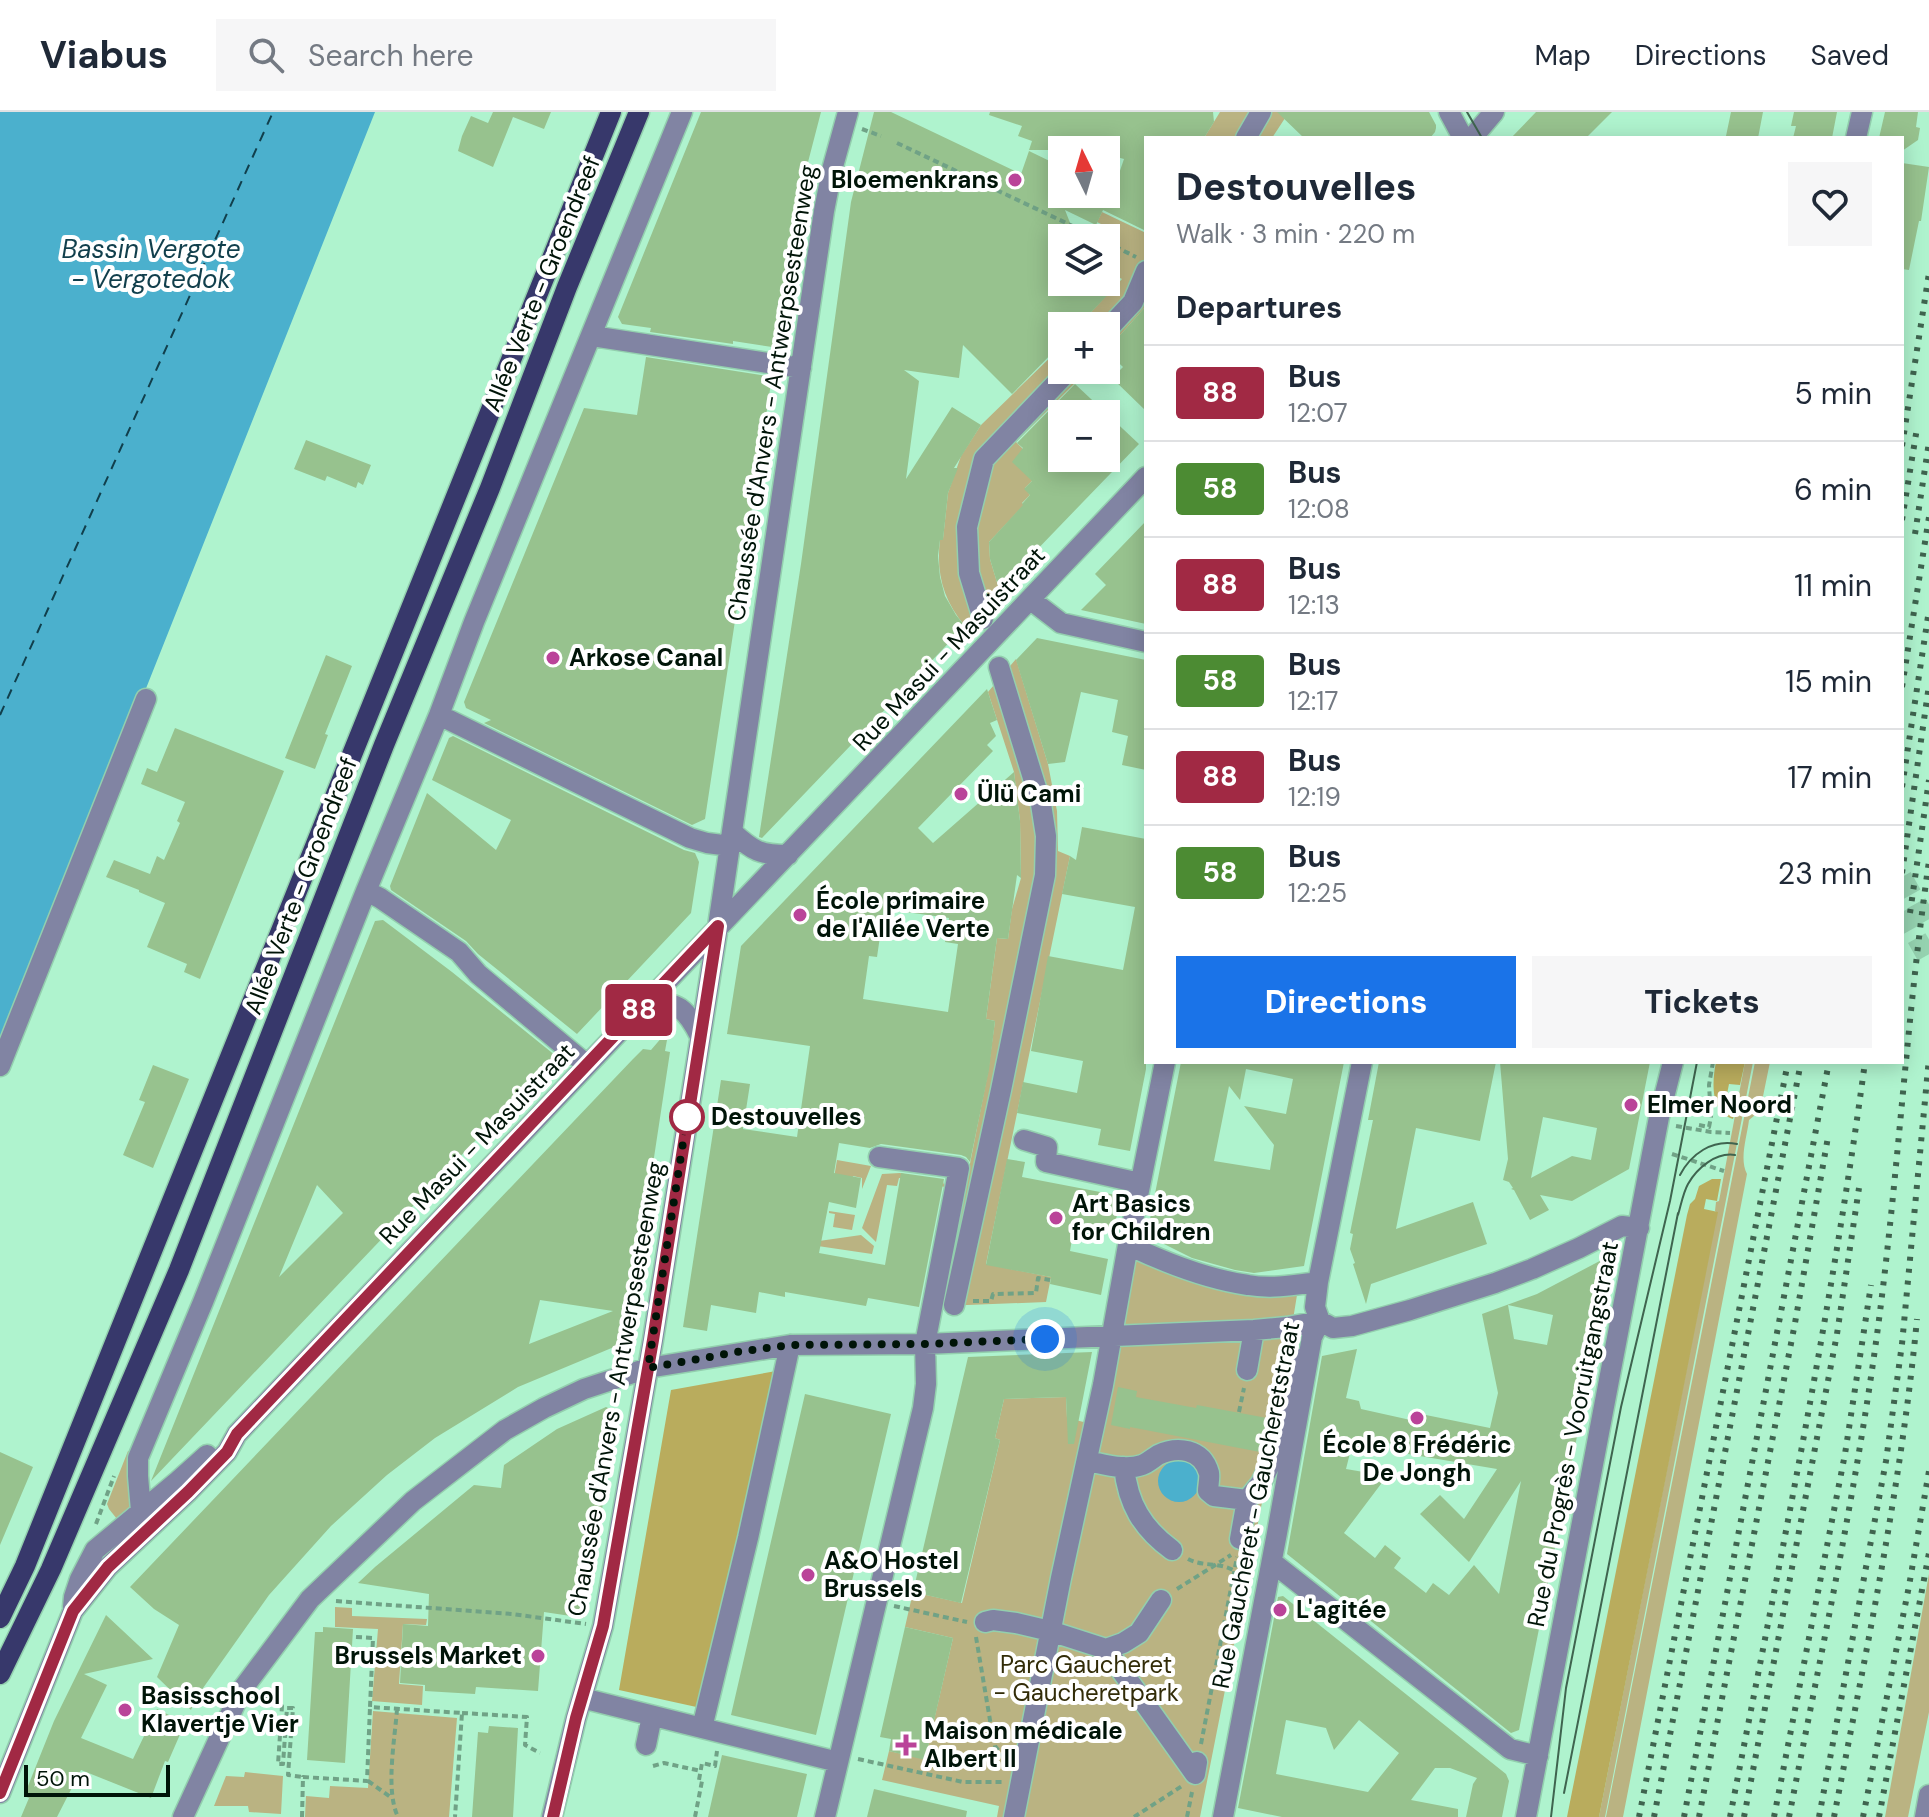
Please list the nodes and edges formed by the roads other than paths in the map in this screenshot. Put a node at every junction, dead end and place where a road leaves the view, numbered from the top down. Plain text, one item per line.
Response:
1 (611, 112) edge
2 (639, 112) edge
3 (682, 112) edge
4 (848, 112) edge
5 (1449, 112) edge
6 (1463, 112) edge
7 (1862, 112) edge
8 (1257, 113) edge
9 (1480, 128) edge
10 (1247, 136) edge
11 (1856, 136) edge
12 (1144, 276) edge
13 (1120, 316) edge
14 (592, 336) junction
15 (801, 368) junction
16 (1056, 384) edge
17 (1144, 479) edge
18 (1031, 600) junction
19 (983, 619) dead end
20 (1144, 642) edge
21 (999, 667) dead end
22 (146, 699) dead end
23 (439, 715) junction
24 (731, 839) junction
25 (788, 855) junction
26 (366, 891) junction
27 (718, 926) junction
28 (647, 1001) junction
29 (700, 1036) junction
30 (1165, 1064) edge
31 (1362, 1064) edge
32 (1672, 1064) edge
33 (587, 1065) junction
34 (0, 1066) edge
35 (1024, 1140) dead end
36 (879, 1157) dead end
37 (1140, 1183) junction
38 (1639, 1228) junction
39 (1128, 1245) junction
40 (1318, 1282) junction
41 (954, 1305) dead end
42 (1311, 1323) junction
43 (1254, 1330) junction
44 (1112, 1336) junction
45 (925, 1344) junction
46 (790, 1345) junction
47 (648, 1368) junction
48 (1247, 1370) road end
49 (237, 1434) junction
50 (1087, 1461) junction
51 (1124, 1467) junction
52 (1247, 1500) junction
53 (141, 1512) junction
54 (143, 1534) junction
55 (1239, 1544) road end
56 (1172, 1550) road end
57 (1272, 1562) junction
58 (1161, 1600) dead end
59 (73, 1611) junction
60 (0, 1618) edge
61 (978, 1626) road end
62 (1050, 1631) junction
63 (1105, 1654) junction
64 (0, 1674) edge
65 (582, 1698) junction
66 (652, 1716) junction
67 (711, 1730) junction
68 (646, 1745) dead end
69 (1538, 1756) junction
70 (839, 1759) junction
71 (1196, 1771) road end
72 (0, 1793) edge
73 (1929, 1795) edge
74 (183, 1817) edge
75 (552, 1817) edge
76 (825, 1817) edge
77 (1014, 1817) edge
78 (1223, 1817) edge
79 (1526, 1817) edge
80 (1925, 1817) edge

1 - 60 main road, Allée Verte - Groendreef
2 - 64 main road, Allée Verte - Groendreef
3 - 14 street
4 - 15 street, Chaussée d'Anvers - Antwerpsesteenweg
5 - 9 street
6 - 9 street
7 - 11 street
8 - 10 street
12 - 13 street
14 - 15 street
14 - 23 street
15 - 24 street, Chaussée d'Anvers - Antwerpsesteenweg
16 - 19 street
17 - 18 street, Rue Masui - Masuistraat
18 - 20 street
18 - 25 street, Rue Masui - Masuistraat
21 - 41 street
22 - 34 street
23 - 24 street
23 - 26 street
24 - 25 street
24 - 27 street, Chaussée d'Anvers - Antwerpsesteenweg
25 - 27 street, Rue Masui - Masuistraat
26 - 33 street
26 - 53 street
27 - 28 street, Rue Masui - Masuistraat
27 - 29 street, Chaussée d'Anvers - Antwerpsesteenweg
28 - 29 street
28 - 33 street, Rue Masui - Masuistraat
29 - 47 street, Chaussée d'Anvers - Antwerpsesteenweg
30 - 37 street
31 - 40 street, Rue Gaucheret - Gaucheretstraat
32 - 38 street, Rue du Progrès - Vooruitgangstraat
33 - 49 street, Rue Masui - Masuistraat
35 - 37 street
36 - 45 street
37 - 39 street
38 - 42 street
38 - 69 street, Rue du Progrès - Vooruitgangstraat
39 - 40 street
39 - 44 street
40 - 42 street, Rue Gaucheret - Gaucheretstraat
42 - 43 street
42 - 52 street
42 - 57 street, Rue Gaucheret - Gaucheretstraat
43 - 44 street
43 - 48 street
44 - 45 street
44 - 50 street
45 - 46 street
45 - 70 street
46 - 47 street
46 - 67 street
47 - 65 street, Chaussée d'Anvers - Antwerpsesteenweg
47 - 74 street
49 - 53 street, Rue Masui - Masuistraat
49 - 54 street, Rue Masui - Masuistraat
50 - 51 street
50 - 62 street
51 - 52 street
51 - 56 street
52 - 55 street
53 - 54 street
53 - 59 street
54 - 59 street
57 - 69 street
57 - 78 street, Rue Gaucheret - Gaucheretstraat
58 - 63 street
59 - 72 street
61 - 62 street
62 - 63 street
62 - 77 street
63 - 71 street
65 - 66 street
65 - 75 street, Chaussée d'Anvers - Antwerpsesteenweg
66 - 67 street
66 - 68 street
67 - 70 street
69 - 79 street, Rue du Progrès - Vooruitgangstraat
70 - 76 street
73 - 80 street

